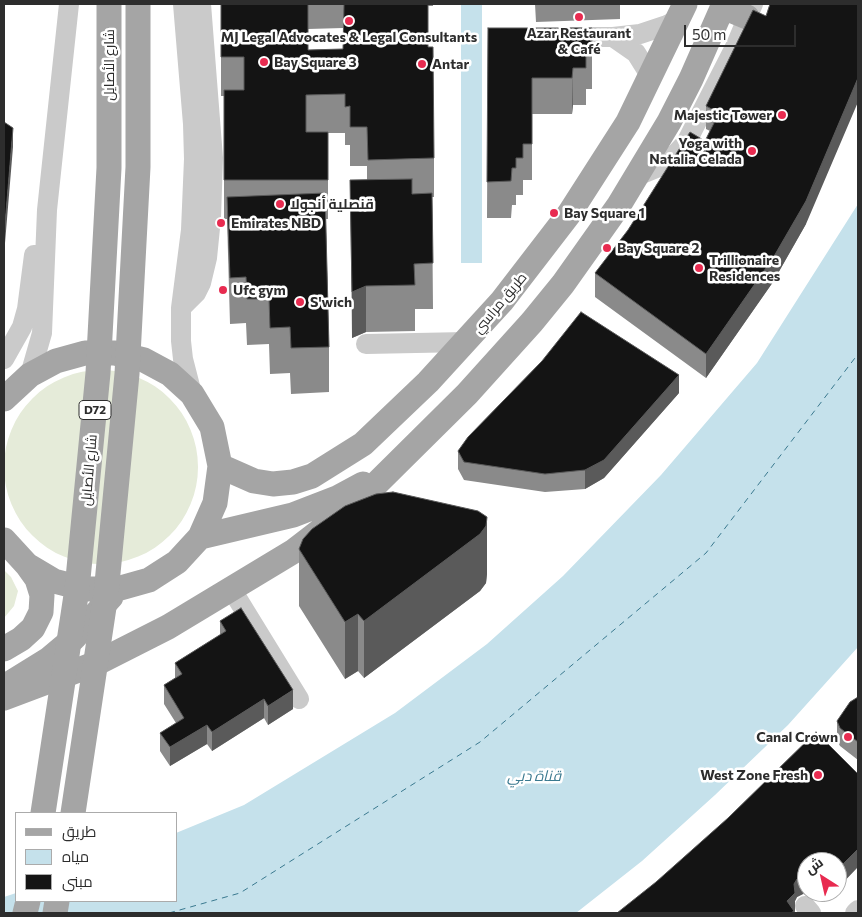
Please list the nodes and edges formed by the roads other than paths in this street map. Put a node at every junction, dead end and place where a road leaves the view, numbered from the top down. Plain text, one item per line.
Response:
1 (69, 4) edge
2 (109, 4) edge
3 (138, 4) edge
4 (183, 4) edge
5 (200, 4) edge
6 (724, 5) edge
7 (682, 11) edge
8 (750, 11) edge
9 (546, 37) edge
10 (613, 37) junction
11 (651, 77) junction
12 (202, 124) junction
13 (637, 176) junction
14 (47, 210) junction
15 (466, 342) junction
16 (366, 344) dead end
17 (4, 359) edge
18 (30, 375) junction
19 (192, 394) junction
20 (4, 399) edge
21 (397, 461) junction
22 (220, 466) junction
23 (200, 537) junction
24 (4, 540) edge
25 (27, 565) junction
26 (117, 589) junction
27 (232, 590) junction
28 (4, 649) edge
29 (4, 687) edge
30 (4, 698) edge
31 (299, 699) dead end
32 (43, 812) edge
33 (73, 812) edge
34 (858, 910) edge
35 (855, 913) edge

1 - 14 street
2 - 32 main road, شارع الأصايل / D72, bridge
3 - 33 main road, شارع الأصايل / D72, bridge
4 - 12 street
5 - 12 street
6 - 8 main road
6 - 13 main road
7 - 10 street
7 - 11 main road, طريق مراسي
8 - 13 street
9 - 10 street
10 - 11 street
11 - 15 main road, طريق مراسي
12 - 19 street
13 - 21 main road
14 - 17 street
14 - 18 street
15 - 16 street
15 - 22 main road, طريق مراسي
18 - 19 main road
18 - 20 main road
19 - 22 main road
21 - 23 main road
21 - 27 main road
22 - 23 main road
23 - 26 main road
24 - 25 main road
25 - 26 main road
25 - 28 main road
26 - 29 main road
27 - 30 main road
27 - 31 street
34 - 35 street

